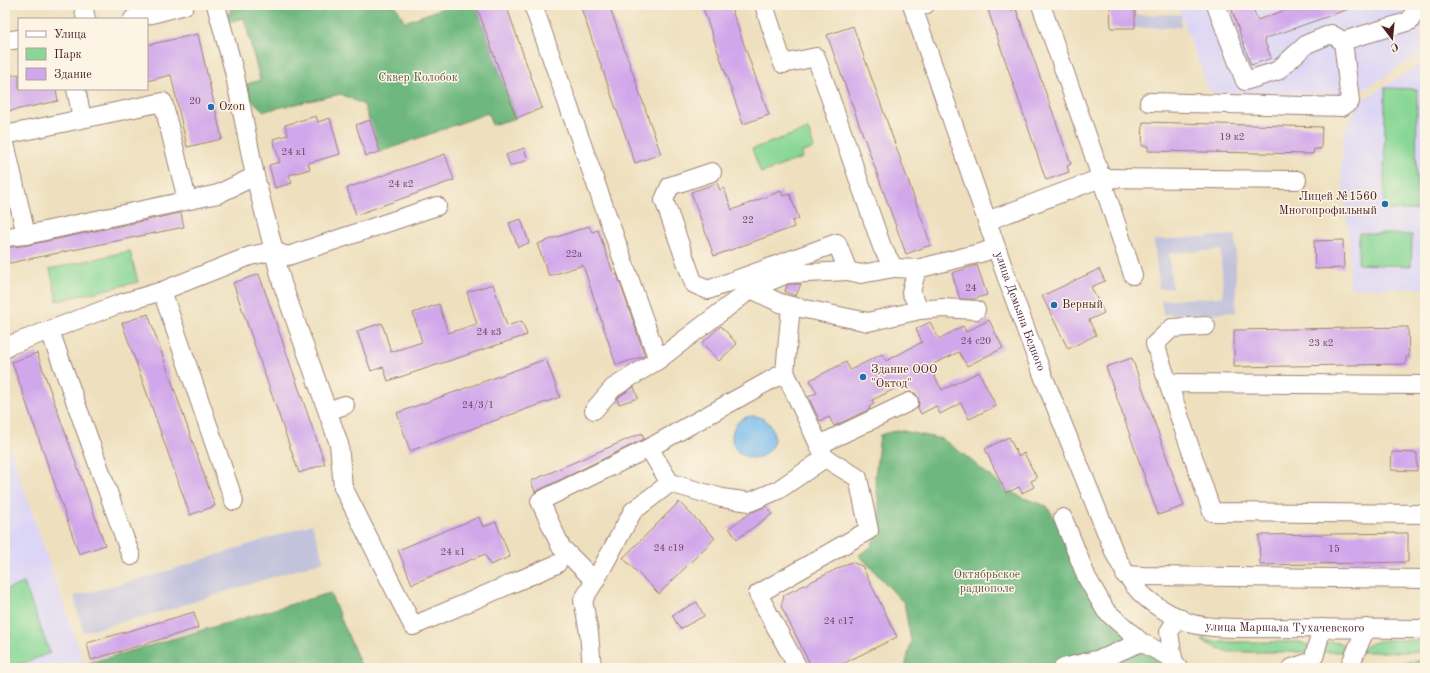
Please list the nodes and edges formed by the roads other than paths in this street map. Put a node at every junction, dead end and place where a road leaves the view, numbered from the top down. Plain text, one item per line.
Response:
1 (83, 5) edge
2 (185, 5) edge
3 (216, 5) edge
4 (533, 5) edge
5 (764, 5) edge
6 (1041, 5) edge
7 (1216, 5) edge
8 (1415, 5) edge
9 (919, 7) edge
10 (86, 18) edge
11 (142, 18) edge
12 (18, 39) edge
13 (1343, 41) junction
14 (5, 42) edge
15 (76, 90) edge
16 (1149, 102) dead end
17 (82, 118) junction
18 (5, 135) edge
19 (5, 143) edge
20 (712, 172) dead end
21 (255, 176) junction
22 (1101, 178) junction
23 (1297, 180) dead end
24 (187, 200) junction
25 (437, 206) dead end
26 (987, 220) junction
27 (26, 235) junction
28 (5, 237) edge
29 (996, 247) junction
30 (274, 251) junction
31 (894, 268) junction
32 (917, 269) junction
33 (848, 271) junction
34 (1133, 276) dead end
35 (751, 289) junction
36 (162, 290) junction
37 (792, 306) junction
38 (920, 310) junction
39 (976, 310) dead end
40 (1206, 326) dead end
41 (50, 330) junction
42 (5, 349) edge
43 (658, 360) junction
44 (785, 372) junction
45 (1168, 383) junction
46 (1425, 384) edge
47 (908, 402) dead end
48 (345, 405) dead end
49 (594, 410) dead end
50 (328, 412) junction
51 (649, 448) junction
52 (822, 451) junction
53 (670, 483) junction
54 (234, 501) dead end
55 (1425, 514) edge
56 (1063, 518) dead end
57 (131, 556) dead end
58 (557, 564) dead end
59 (1125, 575) junction
60 (1425, 579) edge
61 (595, 581) junction
62 (1151, 603) joint
63 (1178, 617) junction
64 (1322, 628) junction
65 (1366, 628) junction
66 (1425, 629) edge
67 (1141, 642) junction
68 (1175, 663) edge
69 (592, 668) edge
70 (798, 668) edge
71 (1063, 668) edge
72 (1292, 668) edge
73 (1348, 668) edge

1 - 10 street
2 - 11 street
3 - 21 street
4 - 43 street
5 - 31 street
6 - 22 street
7 - 13 street
8 - 13 street
9 - 26 street, улица Демьяна Бедного
12 - 14 street
13 - 16 street
15 - 17 street
17 - 18 street
17 - 24 street
19 - 27 street
20 - 33 street
21 - 24 street
21 - 30 street
22 - 23 street
22 - 26 street
22 - 34 street
24 - 27 street
25 - 30 street
26 - 29 street, улица Демьяна Бедного
27 - 28 street
29 - 32 street
29 - 59 street, улица Демьяна Бедного
30 - 36 street
30 - 50 street
31 - 32 street
31 - 33 street
32 - 38 street
33 - 35 street
35 - 37 street
35 - 43 street
36 - 41 street
36 - 54 street
37 - 38 street
37 - 44 street
38 - 39 street
40 - 45 street
41 - 42 street
41 - 57 street
43 - 49 street
44 - 51 street
44 - 52 street
45 - 46 street
45 - 55 street
47 - 52 street
48 - 50 street
50 - 58 street
51 - 53 street
51 - 61 street
52 - 53 street
52 - 70 street
53 - 61 street
56 - 67 street
59 - 60 street
59 - 62 street, улица Демьяна Бедного
61 - 69 street
62 - 63 street, улица Маршала Тухачевского
63 - 64 street, улица Маршала Тухачевского
63 - 68 street
64 - 65 street, улица Маршала Тухачевского
64 - 72 street
65 - 66 street, улица Маршала Тухачевского
65 - 73 street
67 - 68 street
67 - 71 street

